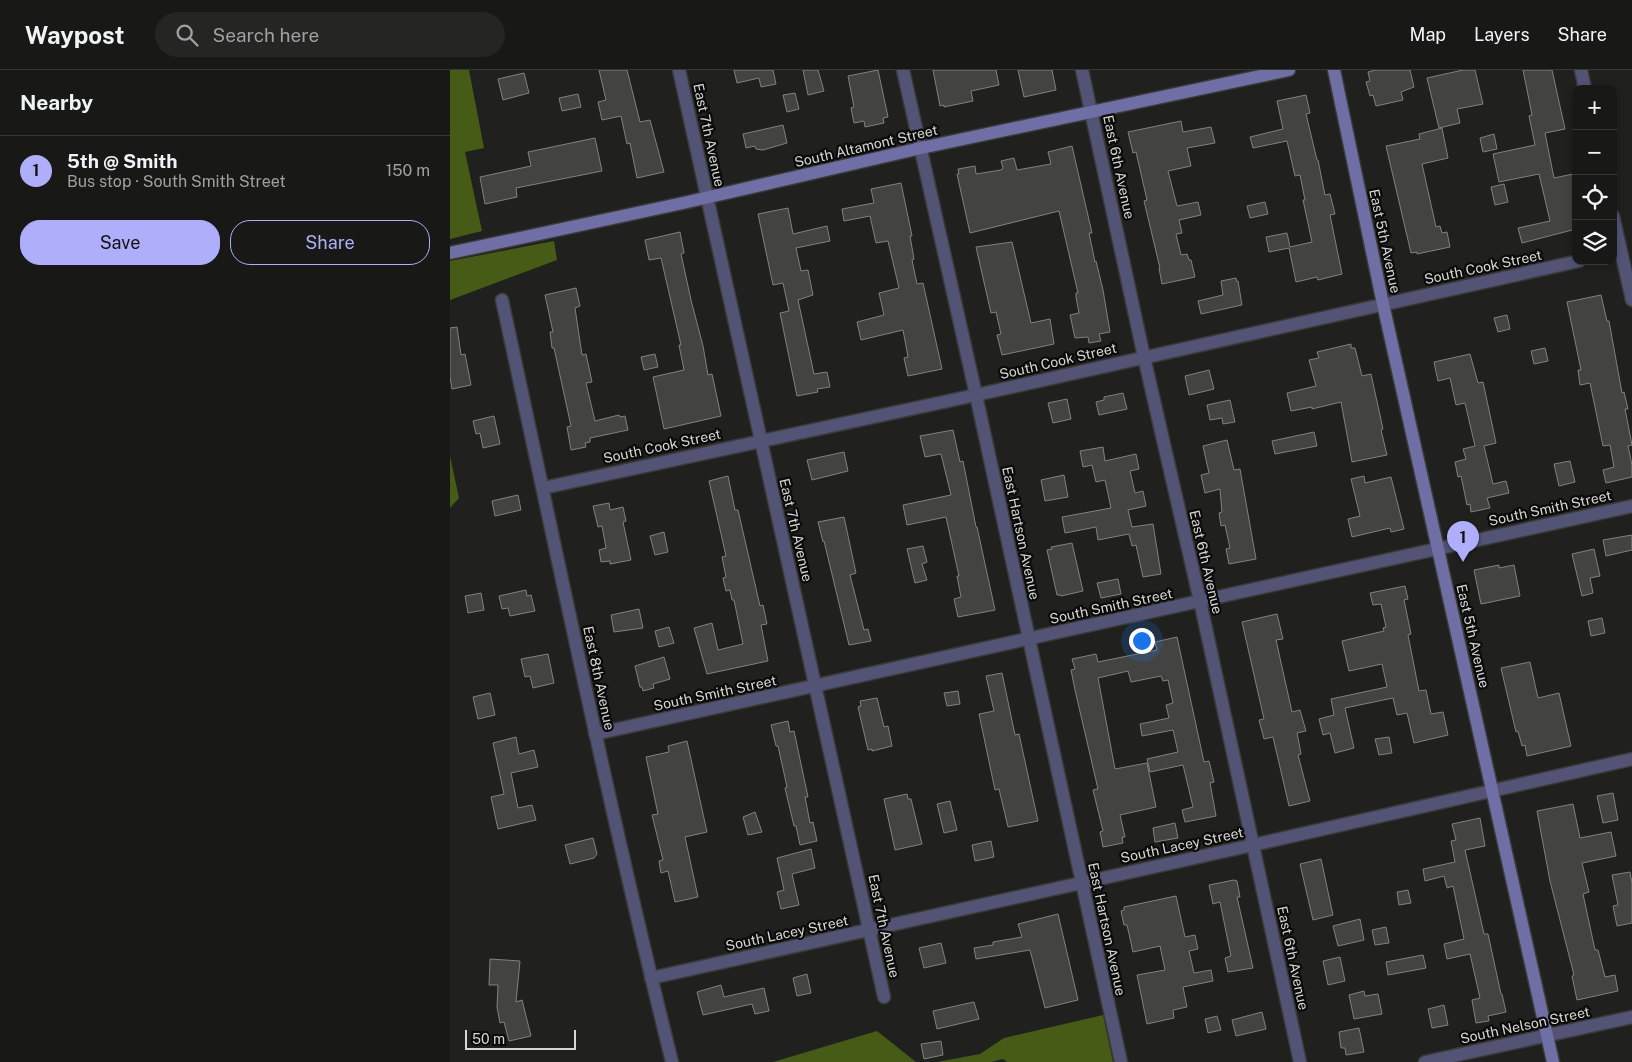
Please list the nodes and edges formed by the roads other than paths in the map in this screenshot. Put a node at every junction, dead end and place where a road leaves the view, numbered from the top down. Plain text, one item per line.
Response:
1 (680, 70) edge
2 (903, 70) edge
3 (1082, 70) edge
4 (1289, 70) edge
5 (1334, 70) edge
6 (1581, 70) edge
7 (1584, 85) edge
8 (1091, 112) junction
9 (921, 148) junction
10 (707, 198) junction
11 (1614, 220) edge
12 (1622, 252) edge
13 (450, 253) edge
14 (1572, 263) edge
15 (502, 300) dead end
16 (1632, 300) edge
17 (1383, 304) junction
18 (1144, 357) junction
19 (976, 395) junction
20 (761, 440) junction
21 (543, 488) junction
22 (1632, 506) edge
23 (1438, 548) junction
24 (1200, 601) junction
25 (1028, 639) junction
26 (816, 686) junction
27 (595, 734) junction
28 (1632, 759) edge
29 (1492, 791) junction
30 (1253, 845) junction
31 (1082, 883) junction
32 (870, 930) junction
33 (651, 978) junction
34 (884, 998) dead end
35 (1632, 1017) edge
36 (1547, 1036) junction
37 (672, 1062) edge
38 (1121, 1062) edge
39 (1300, 1062) edge
40 (1425, 1062) edge
41 (1553, 1062) edge

1 - 10 street, East 7th Avenue
2 - 9 street, East Hartson Avenue
3 - 8 street, East 6th Avenue
4 - 8 street, South Altamont Street
5 - 17 street, East 5th Avenue
6 - 7 street
8 - 9 street, South Altamont Street
8 - 18 street, East 6th Avenue
9 - 10 street, South Altamont Street
9 - 19 street, East Hartson Avenue
10 - 13 street, South Altamont Street
10 - 20 street, East 7th Avenue
11 - 12 street
12 - 16 street
14 - 17 street, South Cook Street
15 - 21 street, East 8th Avenue
17 - 18 street, South Cook Street
17 - 23 street, East 5th Avenue
18 - 19 street, South Cook Street
18 - 24 street, East 6th Avenue
19 - 20 street, South Cook Street
19 - 25 street, East Hartson Avenue
20 - 21 street, South Cook Street
20 - 26 street, East 7th Avenue
21 - 27 street, East 8th Avenue
22 - 23 street, South Smith Street
23 - 24 street, South Smith Street
23 - 29 street, East 5th Avenue
24 - 25 street, South Smith Street
24 - 30 street, East 6th Avenue
25 - 26 street, South Smith Street
25 - 31 street, East Hartson Avenue
26 - 27 street, South Smith Street
26 - 32 street, East 7th Avenue
27 - 33 street, East 8th Avenue
28 - 29 street, South Lacey Street
29 - 30 street, South Lacey Street
29 - 36 street, East 5th Avenue
30 - 31 street, South Lacey Street
30 - 39 street, East 6th Avenue
31 - 32 street, South Lacey Street
31 - 38 street, East Hartson Avenue
32 - 33 street, South Lacey Street
32 - 34 street, East 7th Avenue
33 - 37 street, East 8th Avenue
35 - 36 street, South Nelson Street
36 - 40 street, South Nelson Street
36 - 41 street, East 5th Avenue

